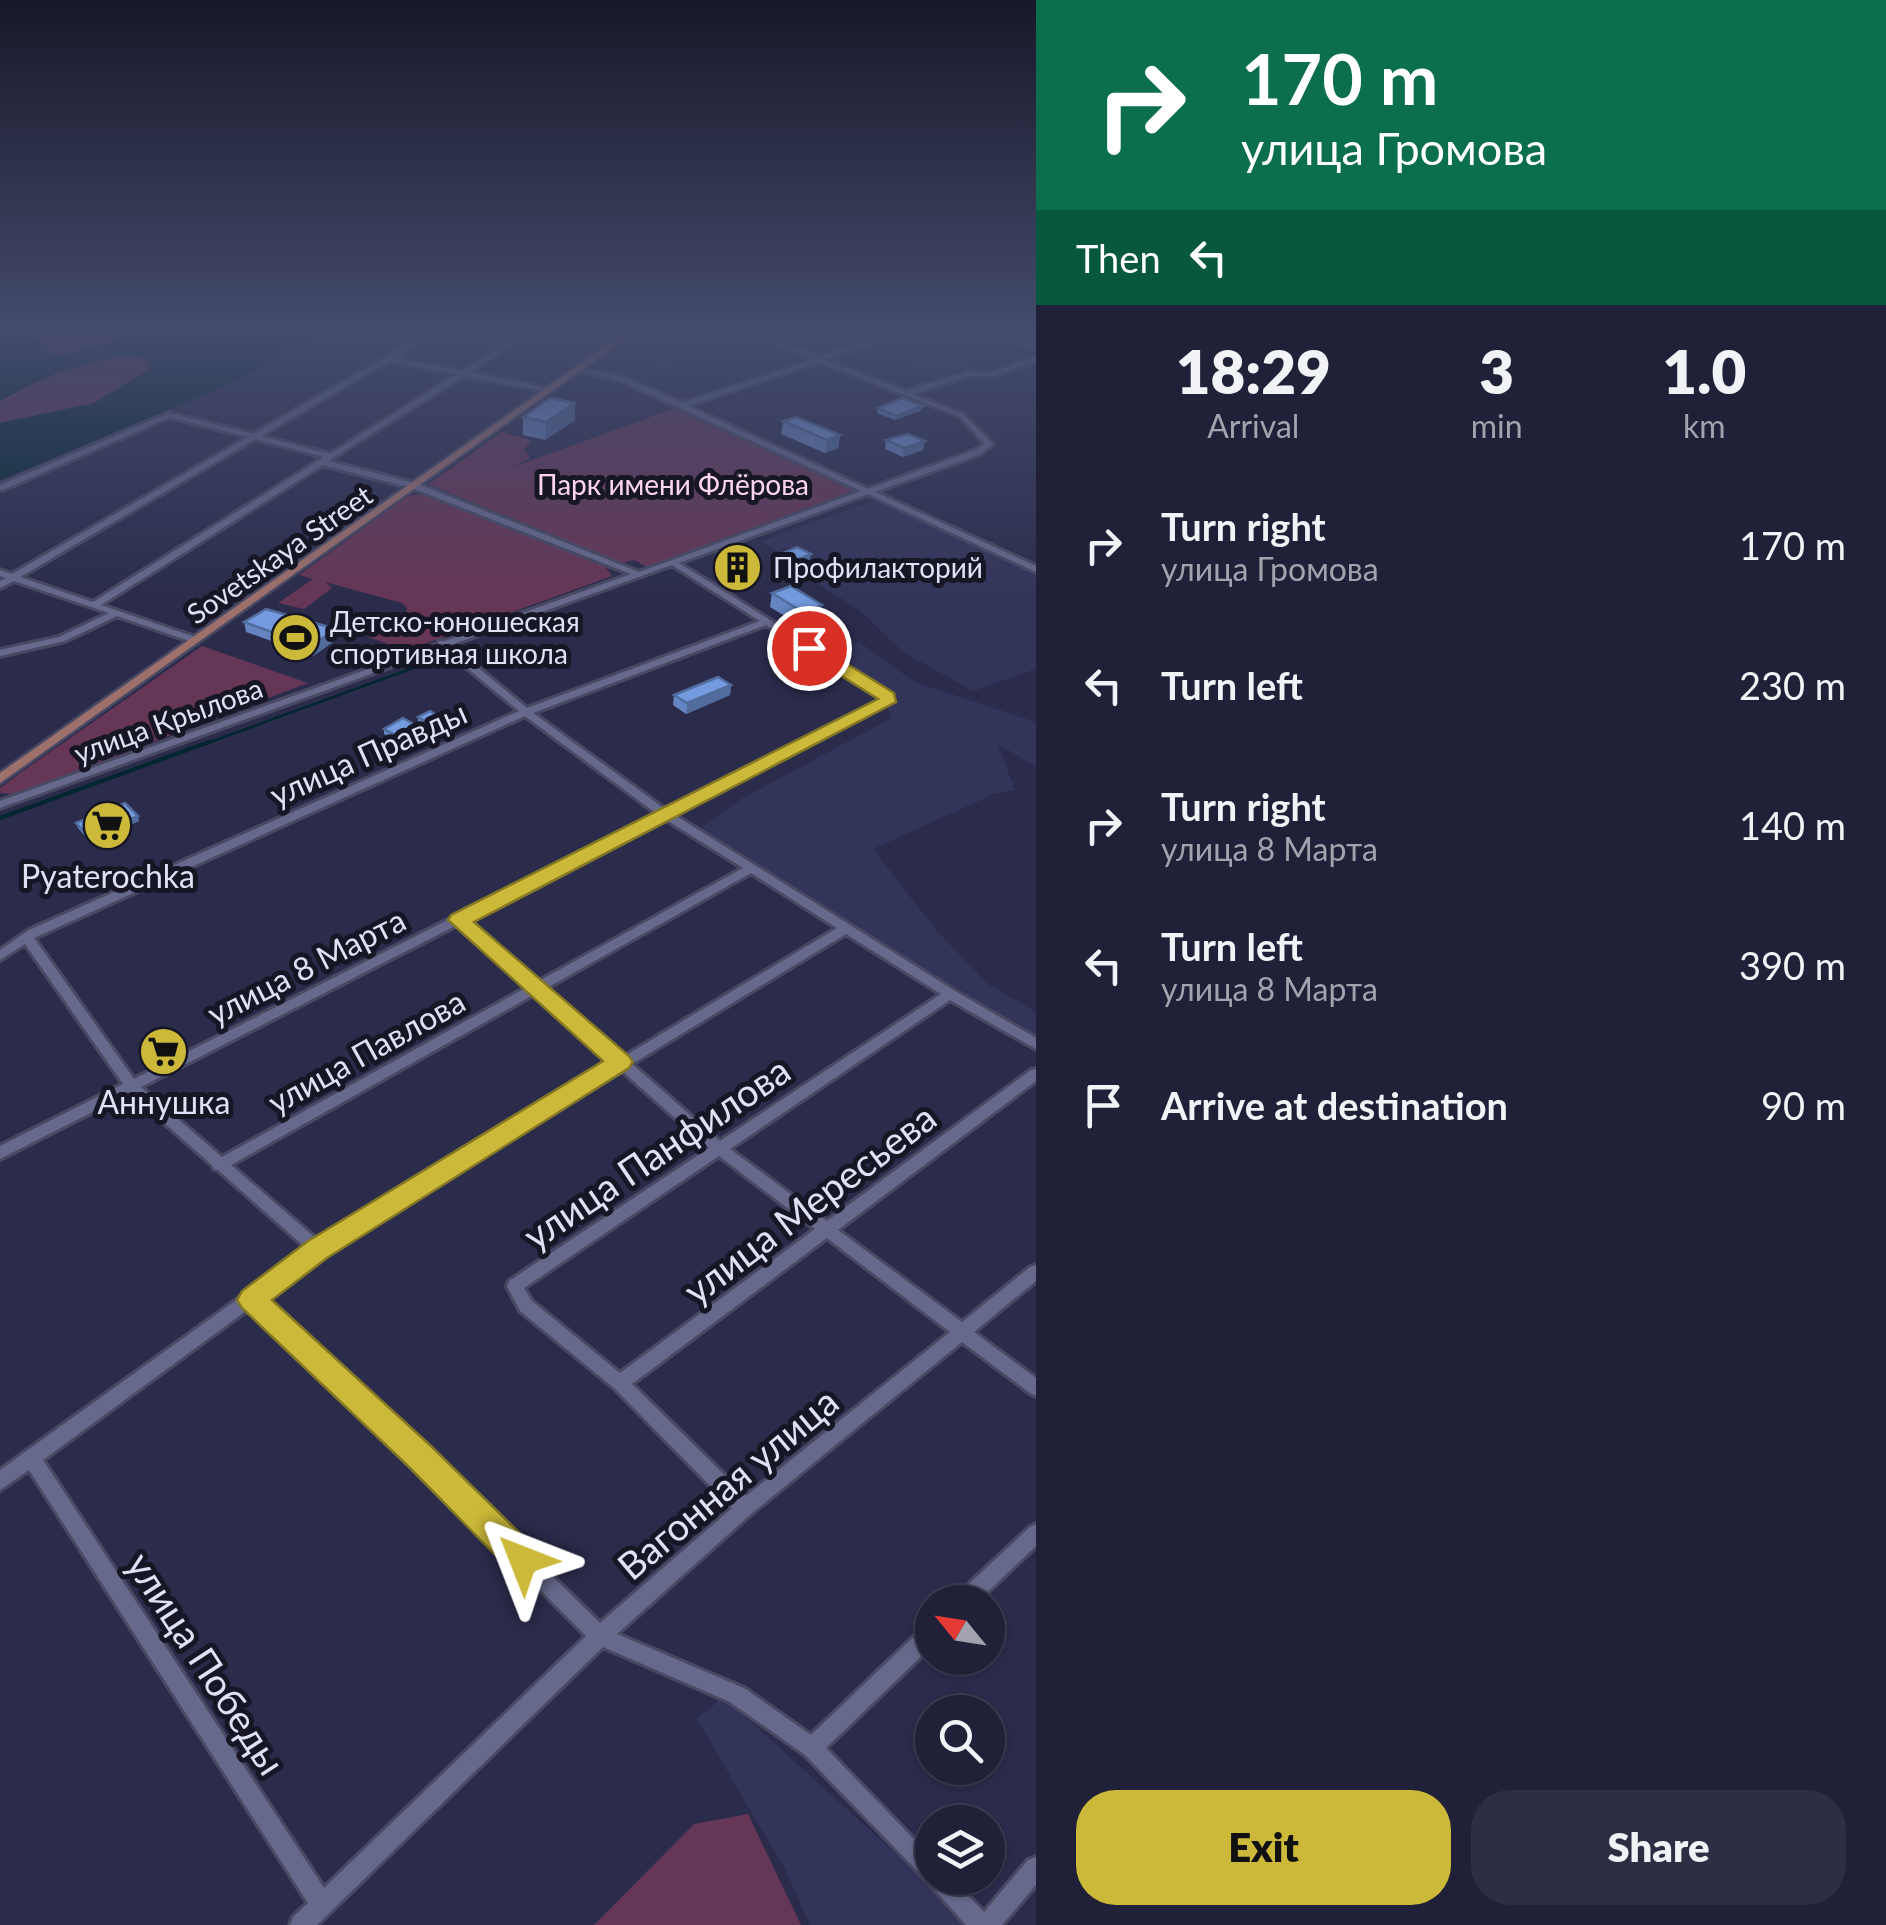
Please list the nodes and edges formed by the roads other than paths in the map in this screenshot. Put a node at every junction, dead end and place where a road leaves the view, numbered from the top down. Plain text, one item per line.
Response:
1 (158, 421) edge
2 (187, 421) edge
3 (281, 421) edge
4 (386, 421) edge
5 (507, 421) edge
6 (715, 421) edge
7 (962, 421) edge
8 (251, 438) junction
9 (326, 459) junction
10 (415, 486) junction
11 (0, 488) edge
12 (871, 490) junction
13 (672, 562) junction
14 (1036, 569) edge
15 (0, 573) edge
16 (637, 574) junction
17 (13, 578) junction
18 (0, 585) edge
19 (96, 604) junction
20 (116, 613) junction
21 (767, 621) junction
22 (195, 640) junction
23 (442, 643) junction
24 (0, 653) edge
25 (526, 712) junction
26 (0, 779) edge
27 (4, 802) edge
28 (665, 813) junction
29 (750, 869) junction
30 (458, 920) junction
31 (846, 928) junction
32 (28, 939) junction
33 (0, 956) edge
34 (536, 986) junction
35 (950, 994) junction
36 (1036, 1044) edge
37 (620, 1062) junction
38 (1036, 1074) edge
39 (132, 1088) junction
40 (719, 1148) junction
41 (0, 1154) edge
42 (219, 1165) junction
43 (828, 1231) junction
44 (318, 1249) junction
45 (1036, 1272) edge
46 (252, 1300) junction
47 (962, 1334) junction
48 (620, 1384) junction
49 (1036, 1388) edge
50 (33, 1460) junction
51 (0, 1481) edge
52 (745, 1508) junction
53 (1036, 1534) edge
54 (982, 1585) edge
55 (600, 1636) junction
56 (915, 1649) edge
57 (812, 1748) junction
58 (915, 1854) edge
59 (1036, 1868) edge
60 (955, 1895) edge
61 (322, 1904) junction
62 (300, 1925) edge
63 (984, 1925) edge

1 - 11 street
2 - 8 street
3 - 8 street
4 - 9 street
5 - 10 main road, Sovetskaya Street
6 - 12 street
7 - 12 street, улица Крылова
8 - 9 street
8 - 17 street
9 - 10 street
9 - 19 street
10 - 16 street
10 - 22 main road, Sovetskaya Street
12 - 13 street, улица Крылова
12 - 14 street
13 - 16 street, улица Крылова
13 - 21 street, улица 8 Марта
15 - 17 street
16 - 23 street, улица Крылова
17 - 18 street
17 - 19 street
19 - 20 street
20 - 22 street
20 - 24 street
21 - 25 street, улица Правды
21 - 28 street, улица 8 Марта
22 - 26 main road, Sovetskaya Street
23 - 25 street
23 - 27 street, улица Крылова
25 - 28 street
25 - 32 street, улица Правды
28 - 29 street
28 - 30 street, улица 8 Марта
29 - 31 street
29 - 34 street, улица Павлова
30 - 34 street
30 - 39 street, улица 8 Марта
31 - 35 street
31 - 37 street
32 - 33 street, улица Правды
32 - 39 street
34 - 37 street
34 - 42 street, улица Павлова
35 - 36 street
35 - 40 street, улица Панфилова
37 - 40 street
37 - 44 street
38 - 43 street, улица Мересьева
39 - 41 street, улица 8 Марта
39 - 42 street
40 - 43 street
40 - 48 street, улица Панфилова
42 - 44 street
43 - 47 street
43 - 48 street, улица Мересьева
44 - 46 street
45 - 47 street, Вагонная улица
46 - 50 street
46 - 55 street
47 - 49 street
47 - 52 street, Вагонная улица
48 - 52 street, улица Панфилова
50 - 51 street
50 - 61 street, улица Победы
52 - 55 street, Вагонная улица
53 - 54 street
55 - 57 street
55 - 61 street, Вагонная улица
56 - 57 street
57 - 58 street
59 - 63 street
60 - 63 street
61 - 62 street, Вагонная улица

